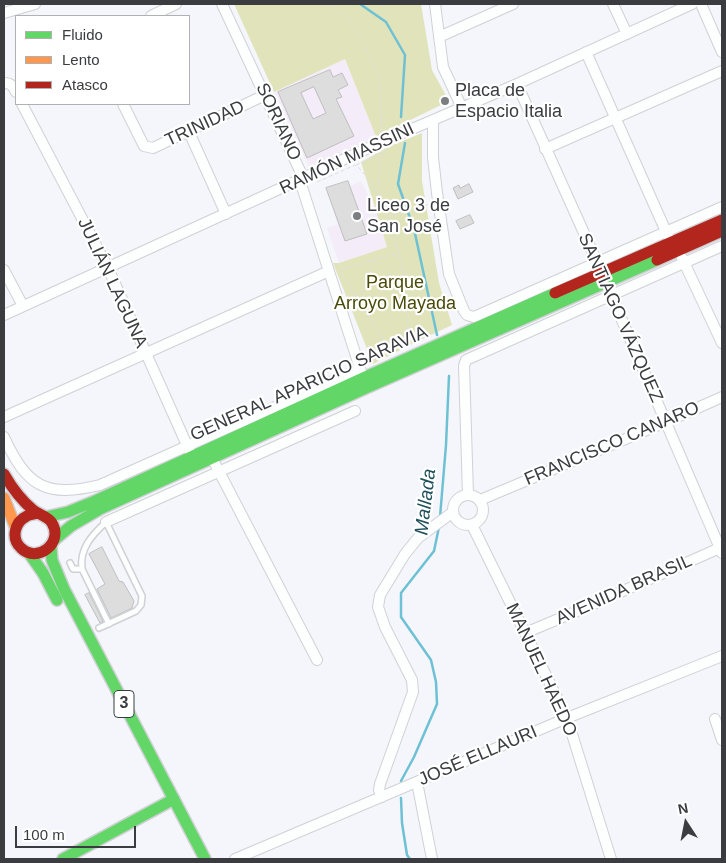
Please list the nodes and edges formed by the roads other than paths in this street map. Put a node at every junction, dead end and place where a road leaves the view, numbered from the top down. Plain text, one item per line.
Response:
1 (35, 4) edge
2 (176, 4) edge
3 (222, 4) edge
4 (435, 4) edge
5 (513, 4) edge
6 (613, 4) edge
7 (692, 4) edge
8 (701, 4) edge
9 (4, 13) edge
10 (153, 15) edge
11 (627, 34) junction
12 (439, 36) junction
13 (586, 52) junction
14 (722, 52) edge
15 (722, 71) edge
16 (4, 83) edge
17 (517, 84) junction
18 (15, 90) edge
19 (265, 95) junction
20 (23, 105) edge
21 (124, 105) edge
22 (462, 108) junction
23 (616, 118) junction
24 (433, 120) junction
25 (188, 132) junction
26 (545, 149) junction
27 (302, 180) junction
28 (722, 207) edge
29 (226, 214) junction
30 (722, 220) edge
31 (722, 231) edge
32 (672, 241) junction
33 (722, 246) edge
34 (597, 262) junction
35 (685, 263) junction
36 (108, 268) junction
37 (4, 270) edge
38 (328, 271) junction
39 (603, 278) junction
40 (611, 296) junction
41 (23, 306) junction
42 (4, 315) edge
43 (722, 343) edge
44 (146, 354) junction
45 (363, 378) junction
46 (722, 397) edge
47 (355, 411) dead end
48 (4, 417) edge
49 (666, 422) junction
50 (4, 437) edge
51 (191, 455) junction
52 (212, 458) junction
53 (218, 471) junction
54 (4, 474) edge
55 (502, 490) junction
56 (468, 495) junction
57 (4, 498) edge
58 (480, 500) junction
59 (42, 515) junction
60 (452, 516) junction
61 (482, 517) junction
62 (106, 522) junction
63 (472, 525) junction
64 (15, 526) junction
65 (480, 542) junction
66 (53, 543) junction
67 (721, 549) edge
68 (29, 553) junction
69 (70, 563) dead end
70 (82, 569) junction
71 (109, 624) junction
72 (100, 628) dead end
73 (525, 633) junction
74 (722, 656) edge
75 (317, 660) dead end
76 (566, 718) junction
77 (715, 719) dead end
78 (722, 740) edge
79 (417, 782) junction
80 (382, 797) junction
81 (169, 802) junction
82 (63, 859) edge
83 (194, 859) edge
84 (205, 859) edge
85 (235, 859) edge
86 (432, 859) edge
87 (611, 859) edge

1 - 9 street
2 - 10 street
3 - 19 street, SORIANO
4 - 12 street
5 - 12 street
6 - 11 street
7 - 11 street, RAMÓN MASSINI
8 - 14 street
11 - 13 street, RAMÓN MASSINI
12 - 22 street
13 - 17 street, RAMÓN MASSINI
13 - 23 street
15 - 23 street
16 - 18 street
17 - 22 street, RAMÓN MASSINI
17 - 26 street, SANTIAGO VÁZQUEZ
19 - 25 street, TRINIDAD
19 - 27 street, SORIANO
20 - 36 street, JULIÁN LAGUNA
21 - 25 street, TRINIDAD
22 - 24 street, RAMÓN MASSINI
23 - 26 street
23 - 32 street
24 - 27 street, RAMÓN MASSINI
24 - 34 street, GENERAL APARICIO SARAVIA
25 - 29 street
26 - 34 street, SANTIAGO VÁZQUEZ
27 - 29 street, RAMÓN MASSINI
27 - 38 street, SORIANO
28 - 32 street, GENERAL APARICIO SARAVIA
29 - 36 street, RAMÓN MASSINI
30 - 32 main road, GENERAL APARICIO SARAVIA
31 - 32 main road, GENERAL APARICIO SARAVIA
32 - 34 street, GENERAL APARICIO SARAVIA
32 - 35 street
32 - 39 main road, GENERAL APARICIO SARAVIA
33 - 35 street
34 - 39 street, SANTIAGO VÁZQUEZ
35 - 40 street
35 - 43 street
36 - 41 street, RAMÓN MASSINI
36 - 44 street, JULIÁN LAGUNA
37 - 41 street
38 - 44 street
38 - 45 street, SORIANO
39 - 40 street, SANTIAGO VÁZQUEZ
39 - 45 main road, GENERAL APARICIO SARAVIA
40 - 49 street, SANTIAGO VÁZQUEZ
40 - 56 street
41 - 42 street, RAMÓN MASSINI
44 - 48 street
44 - 51 street, JULIÁN LAGUNA
45 - 51 main road, GENERAL APARICIO SARAVIA
45 - 52 main road, GENERAL APARICIO SARAVIA
46 - 49 street, FRANCISCO CANARO
47 - 53 street
49 - 55 street, FRANCISCO CANARO
49 - 67 street, SANTIAGO VÁZQUEZ
50 - 51 street, GENERAL APARICIO SARAVIA
51 - 52 main road, GENERAL APARICIO SARAVIA
51 - 59 main road, GENERAL APARICIO SARAVIA
51 - 66 main road, GENERAL APARICIO SARAVIA
52 - 53 street
53 - 62 street
53 - 75 street
54 - 59 main road, 3
55 - 58 street, FRANCISCO CANARO
55 - 61 street
56 - 58 street
56 - 60 street
57 - 64 main road, 3
58 - 61 street
59 - 64 main road
59 - 66 main road, 3
60 - 63 street
60 - 80 street
61 - 63 street
61 - 65 street
62 - 70 lane
62 - 71 lane
63 - 65 street, MANUEL HAEDO
64 - 68 main road, 3
65 - 73 street, MANUEL HAEDO
66 - 68 main road
66 - 81 main road, 3
67 - 73 street, AVENIDA BRASIL
68 - 81 main road, 3
69 - 70 lane
70 - 71 lane
71 - 72 lane
73 - 76 street, MANUEL HAEDO
74 - 76 street, JOSÉ ELLAURI
76 - 79 street, JOSÉ ELLAURI
76 - 87 street, MANUEL HAEDO
77 - 78 street
79 - 80 street, JOSÉ ELLAURI
79 - 86 street
80 - 85 street, JOSÉ ELLAURI
81 - 82 main road
81 - 83 main road, 3
81 - 84 main road, 3

